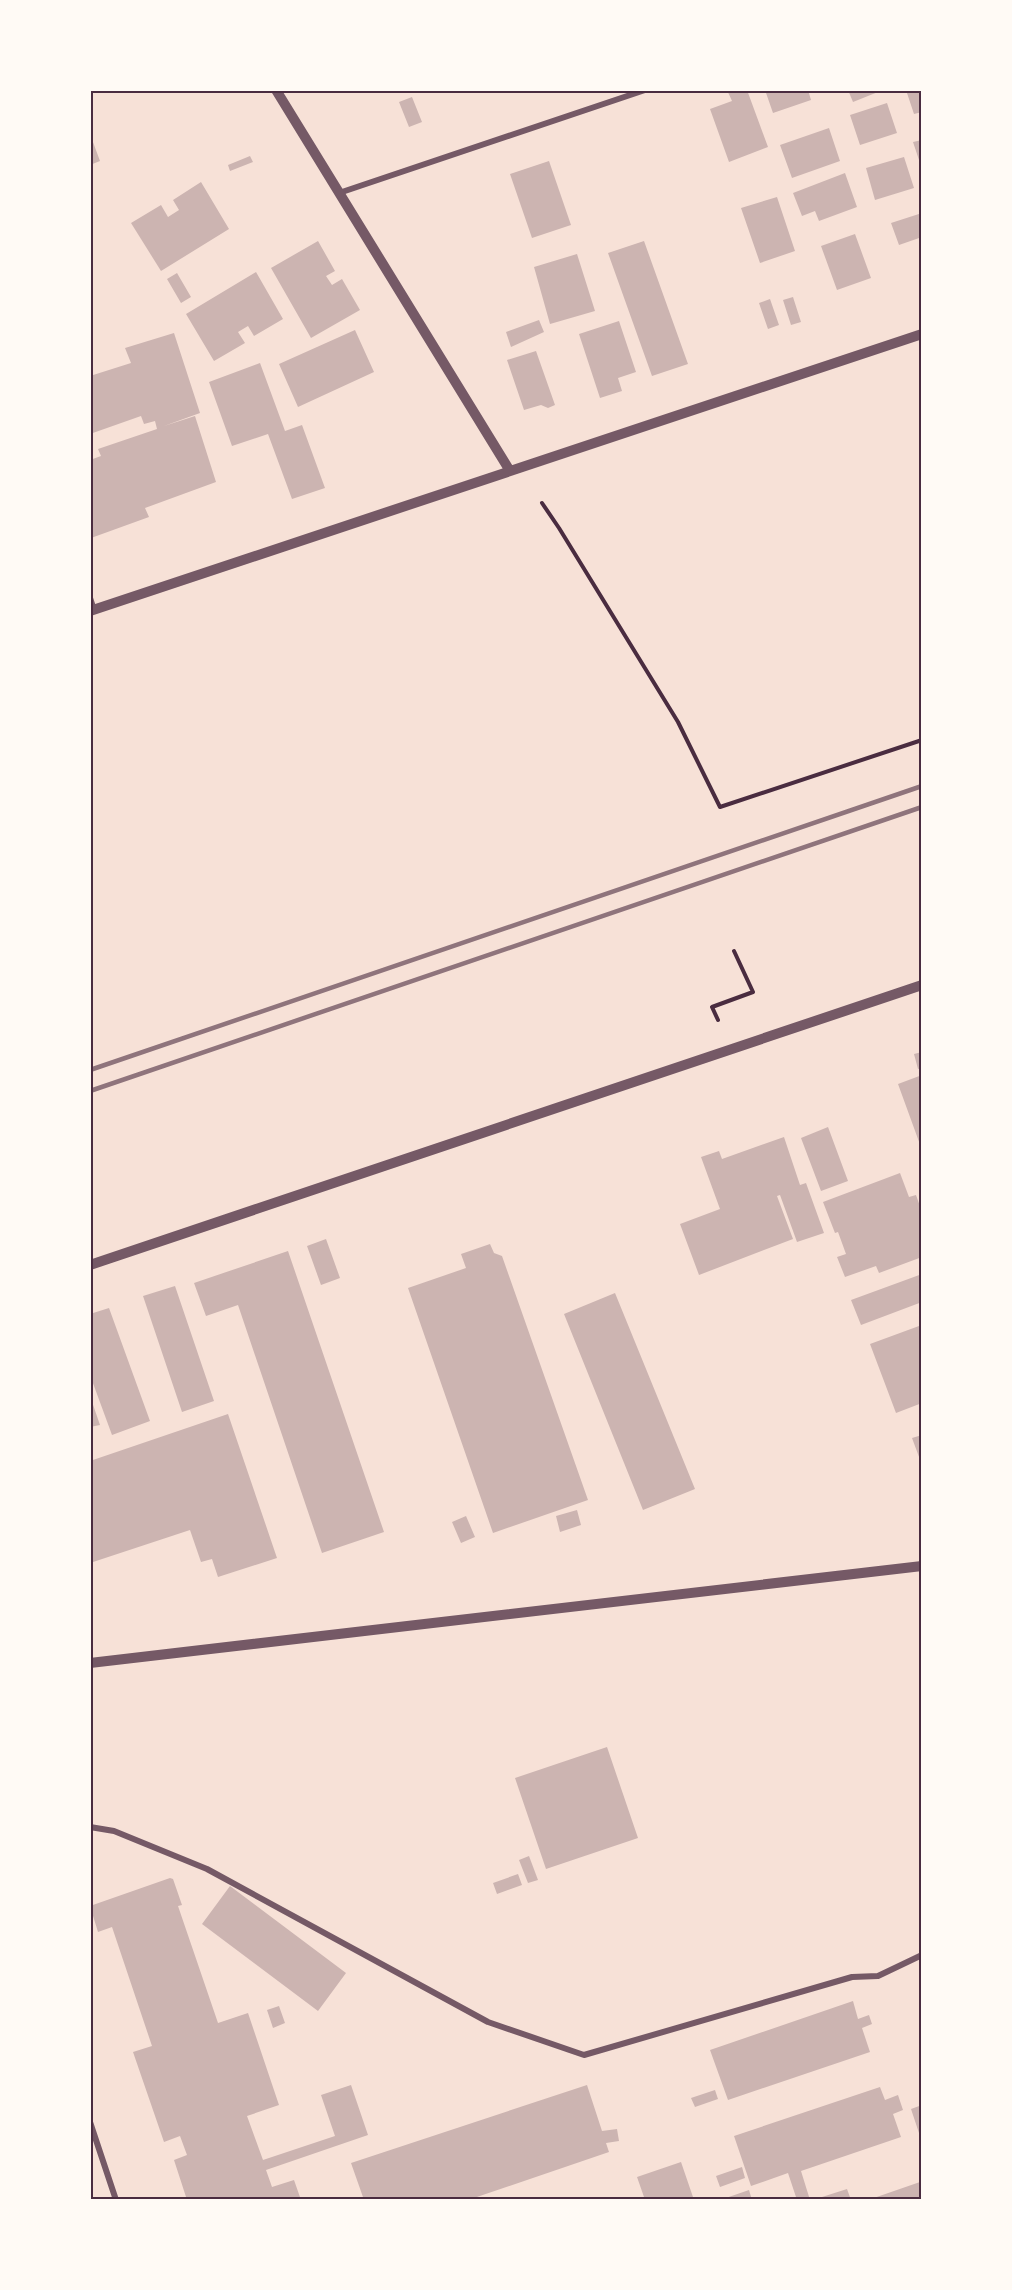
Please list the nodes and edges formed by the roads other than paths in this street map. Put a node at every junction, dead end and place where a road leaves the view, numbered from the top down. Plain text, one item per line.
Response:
1 (276, 90) edge
2 (645, 90) edge
3 (339, 194) junction
4 (922, 334) edge
5 (510, 471) junction
6 (90, 598) edge
7 (92, 610) edge
8 (922, 984) edge
9 (90, 1265) edge
10 (922, 1566) edge
11 (90, 1663) edge
12 (90, 1827) edge
13 (922, 1955) edge
14 (90, 2122) edge
15 (116, 2200) edge

1 - 3 street
2 - 3 street
3 - 5 street
4 - 5 street
5 - 7 street
6 - 7 street
8 - 9 street
10 - 11 street
12 - 13 street
14 - 15 street

